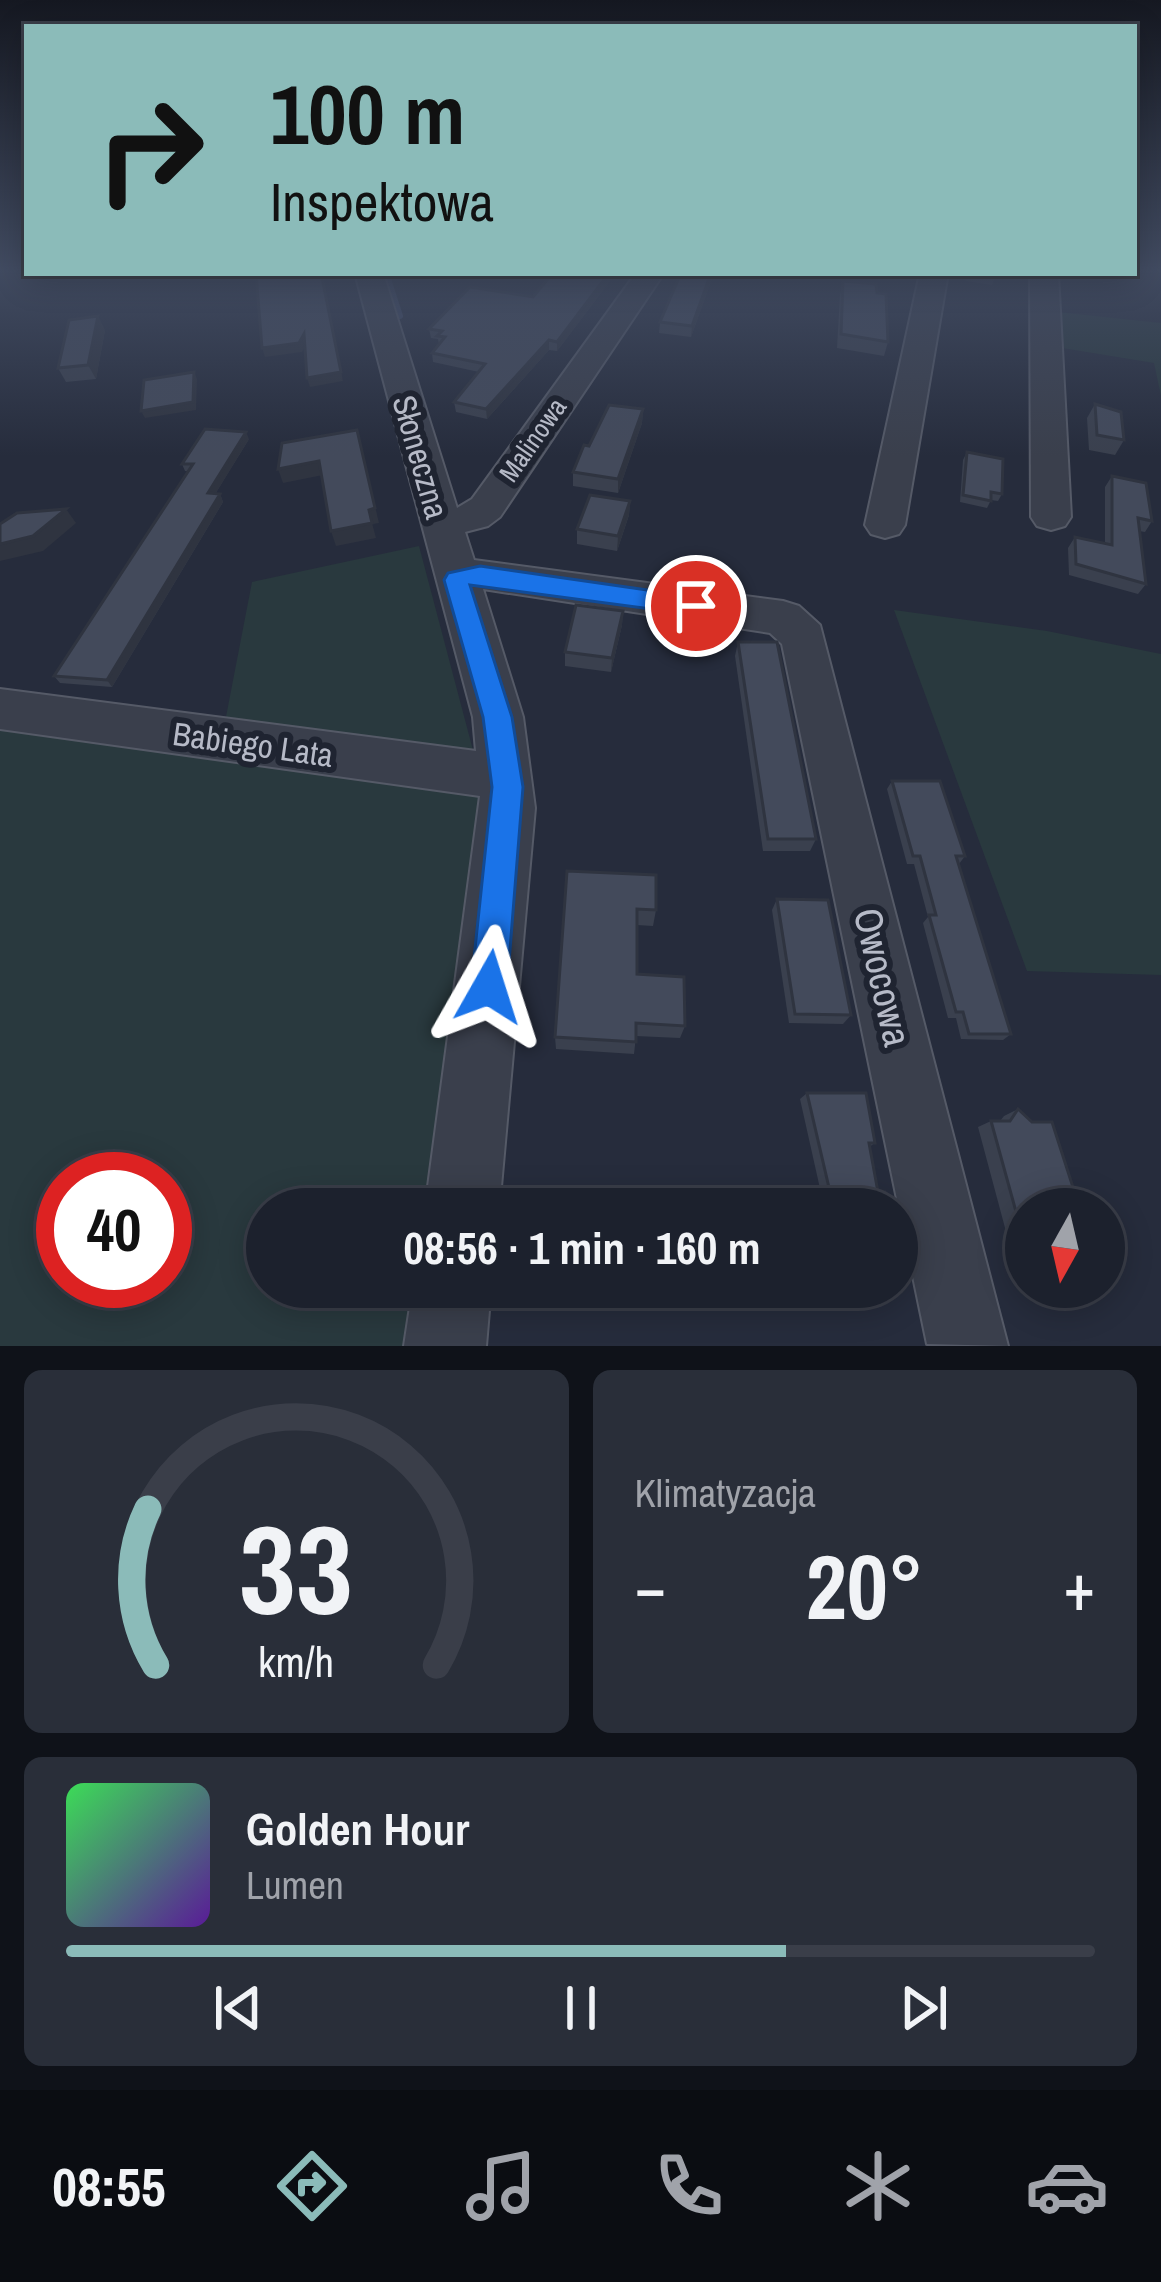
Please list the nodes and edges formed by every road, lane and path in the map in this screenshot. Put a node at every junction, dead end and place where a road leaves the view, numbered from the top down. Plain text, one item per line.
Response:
1 (386, 331) edge
2 (610, 331) edge
3 (923, 331) edge
4 (1046, 331) edge
5 (1051, 517) dead end
6 (441, 525) junction
7 (885, 526) dead end
8 (456, 580) junction
9 (0, 710) edge
10 (506, 772) junction
11 (464, 1188) edge
12 (450, 1308) edge
13 (968, 1344) edge
14 (445, 1346) edge

1 - 6 street, Słoneczna
2 - 6 street, Malinowa
3 - 7 street
4 - 5 street
6 - 8 street, Słoneczna
8 - 10 street, Słoneczna
8 - 13 street, Owocowa
9 - 10 street, Babiego Lata
10 - 11 street, Słoneczna
12 - 14 street

